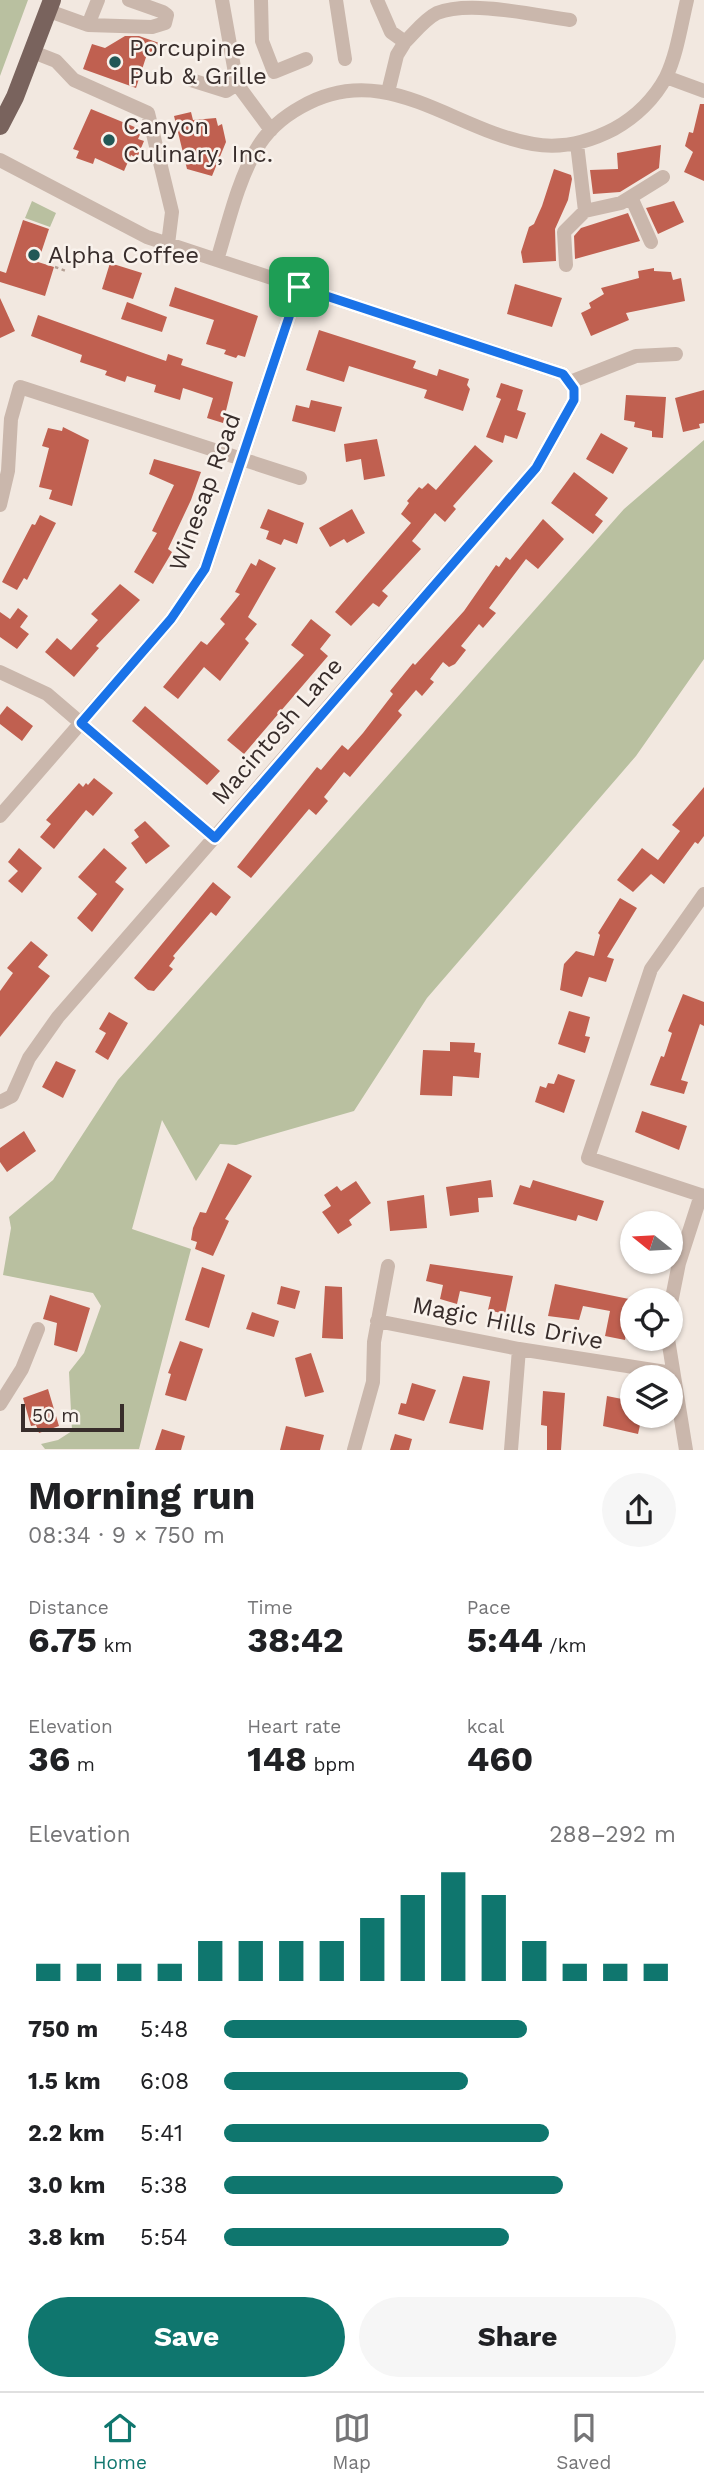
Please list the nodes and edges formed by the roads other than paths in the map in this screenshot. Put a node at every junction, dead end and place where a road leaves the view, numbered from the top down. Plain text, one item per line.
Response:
1 (98, 0) edge
2 (129, 0) edge
3 (222, 0) edge
4 (261, 0) edge
5 (336, 0) edge
6 (377, 0) edge
7 (687, 0) edge
8 (52, 4) edge
9 (570, 20) dead end
10 (88, 25) junction
11 (405, 42) junction
12 (33, 52) junction
13 (306, 59) dead end
14 (345, 59) dead end
15 (666, 77) junction
16 (191, 80) dead end
17 (237, 84) junction
18 (704, 91) edge
19 (388, 92) junction
20 (0, 126) edge
21 (271, 130) junction
22 (577, 144) junction
23 (0, 160) edge
24 (663, 177) dead end
25 (631, 197) junction
26 (585, 211) junction
27 (651, 242) dead end
28 (168, 244) junction
29 (217, 260) junction
30 (566, 265) dead end
31 (299, 287) junction
32 (676, 354) dead end
33 (570, 382) junction
34 (244, 458) junction
35 (300, 478) dead end
36 (1, 501) edge
37 (0, 672) edge
38 (81, 723) junction
39 (0, 816) edge
40 (215, 838) junction
41 (704, 894) edge
42 (0, 1102) edge
43 (702, 1196) edge
44 (388, 1266) dead end
45 (674, 1288) edge
46 (377, 1321) junction
47 (38, 1329) dead end
48 (519, 1349) junction
49 (620, 1367) edge
50 (0, 1404) edge
51 (682, 1428) edge
52 (354, 1450) edge
53 (510, 1450) edge
54 (686, 1450) edge

1 - 10 street
2 - 10 street
3 - 17 street
4 - 13 street
5 - 14 street
6 - 11 street
7 - 15 street
8 - 10 street
8 - 12 main road
9 - 11 street
11 - 19 street
12 - 20 main road
12 - 28 street
15 - 18 street
15 - 22 street
16 - 17 street
17 - 21 street
19 - 21 street
19 - 22 street
21 - 29 street
22 - 26 street
23 - 28 street
24 - 25 street
25 - 26 street
25 - 27 street
26 - 30 street
28 - 29 street
29 - 31 street
31 - 33 street
31 - 34 street, Winesap Road
32 - 33 street
33 - 40 street, Macintosh Lane
34 - 35 street
34 - 36 street
34 - 38 street, Winesap Road
37 - 38 street
38 - 39 street, Winesap Road
38 - 40 street
40 - 42 street, Macintosh Lane
41 - 43 street
43 - 45 street
44 - 46 street
46 - 48 street, Magic Hills Drive
46 - 52 street
47 - 50 street
48 - 49 street, Magic Hills Drive
48 - 53 street
51 - 54 street

